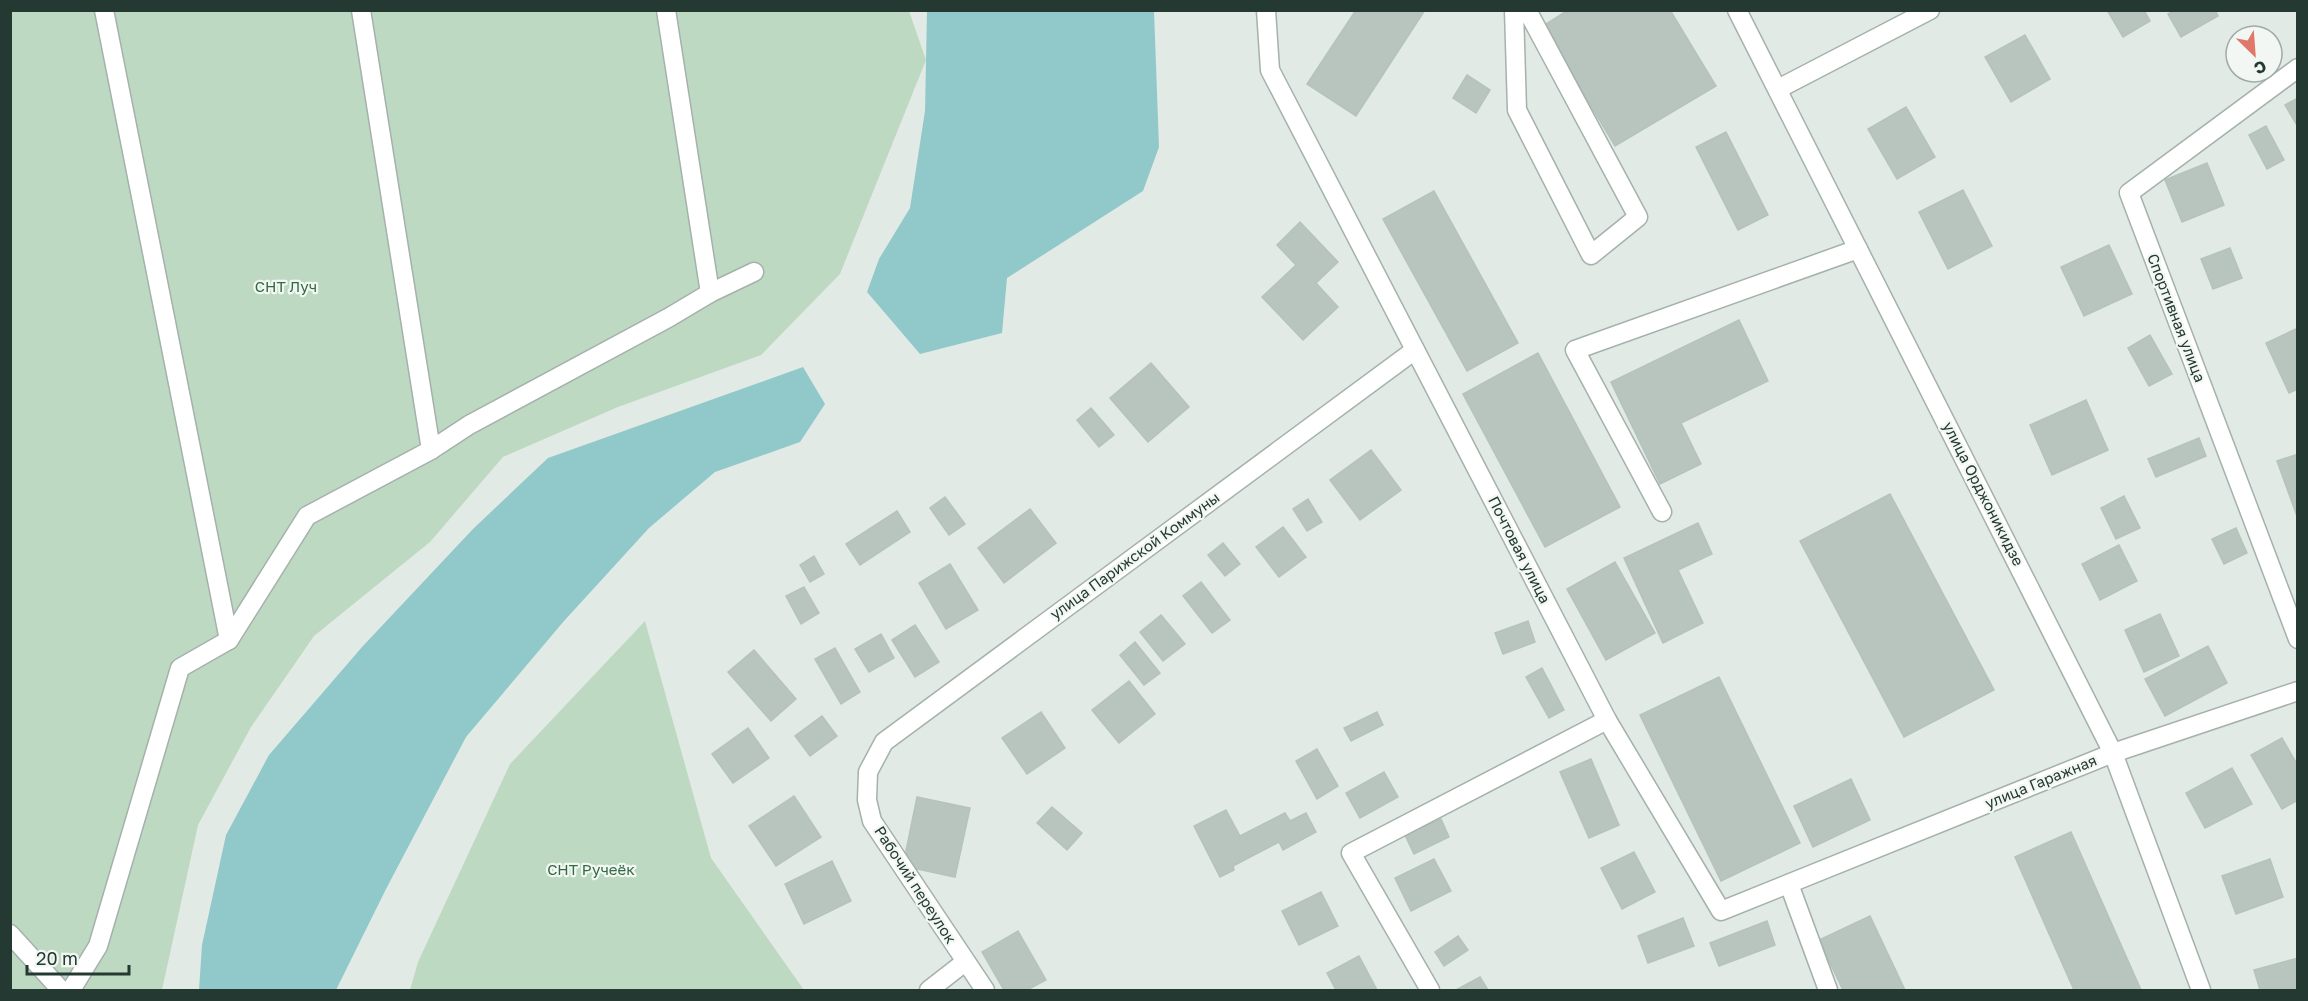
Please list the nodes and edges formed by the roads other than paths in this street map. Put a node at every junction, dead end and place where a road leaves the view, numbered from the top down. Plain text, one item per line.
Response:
1 (104, 10) edge
2 (361, 10) edge
3 (666, 10) edge
4 (1266, 10) edge
5 (1514, 10) edge
6 (1527, 10) edge
7 (1737, 10) edge
8 (1930, 10) edge
9 (2298, 68) edge
10 (1778, 89) junction
11 (1858, 249) junction
12 (754, 272) dead end
13 (710, 293) junction
14 (1415, 351) junction
15 (431, 450) junction
16 (1662, 512) dead end
17 (2298, 639) edge
18 (230, 640) junction
19 (2298, 691) edge
20 (1607, 720) junction
21 (2113, 753) junction
22 (868, 772) joint
23 (1789, 884) junction
24 (10, 934) edge
25 (965, 962) junction
26 (61, 990) edge
27 (71, 990) edge
28 (930, 990) edge
29 (986, 990) edge
30 (1430, 990) edge
31 (1827, 990) edge
32 (2201, 990) edge

1 - 18 street
2 - 15 street
3 - 13 street
4 - 14 street, Почтовая улица
5 - 6 street
7 - 10 street, улица Орджоникидзе
8 - 10 street
9 - 17 street, Спортивная улица
10 - 11 street, улица Орджоникидзе
11 - 16 street
11 - 21 street, улица Орджоникидзе
12 - 13 street
13 - 15 street
14 - 20 street, Почтовая улица
14 - 22 street, улица Парижской Коммуны
15 - 18 street
18 - 27 street
19 - 21 street, улица Гаражная
20 - 23 street, Почтовая улица
20 - 30 street
21 - 23 street, улица Гаражная
21 - 32 street, улица Орджоникидзе
22 - 25 street, Рабочий переулок
23 - 31 street
24 - 26 street
25 - 28 street
25 - 29 street, Рабочий переулок

